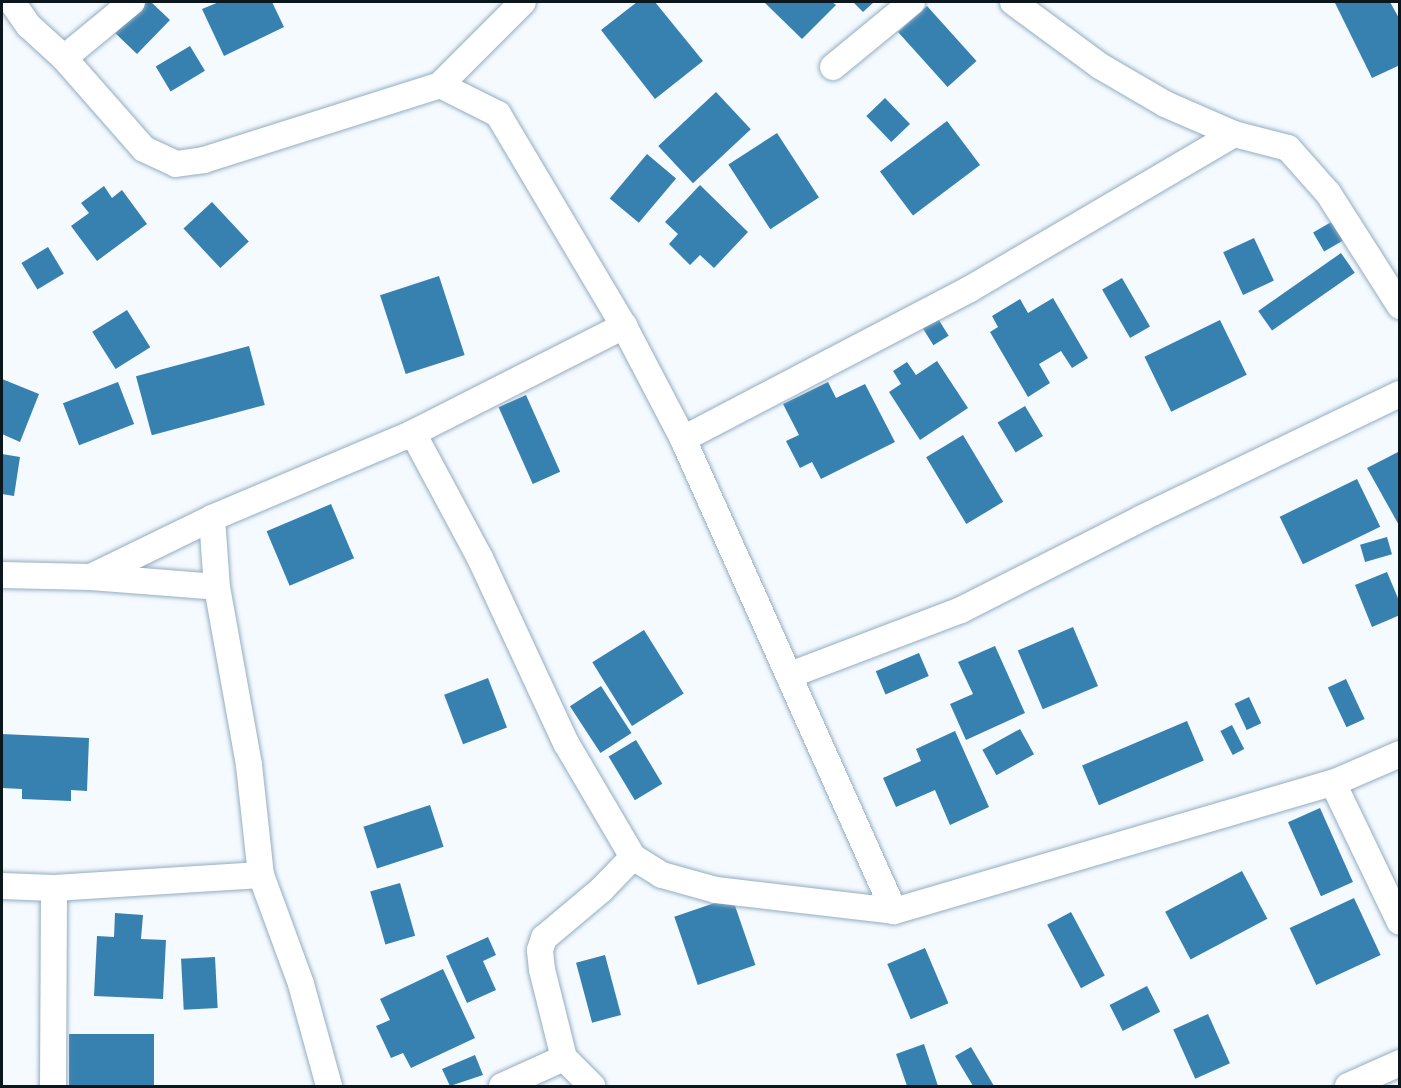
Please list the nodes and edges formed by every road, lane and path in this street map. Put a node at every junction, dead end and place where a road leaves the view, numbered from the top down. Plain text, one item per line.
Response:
1 (12, 2) edge
2 (132, 2) edge
3 (523, 2) edge
4 (912, 2) edge
5 (1012, 2) edge
6 (64, 58) junction
7 (833, 67) dead end
8 (440, 85) junction
9 (1234, 134) junction
10 (1400, 306) edge
11 (624, 326) junction
12 (1400, 394) edge
13 (413, 433) junction
14 (683, 439) junction
15 (212, 518) junction
16 (2, 575) edge
17 (91, 577) junction
18 (217, 586) junction
19 (790, 675) junction
20 (1400, 754) edge
21 (1333, 783) junction
22 (633, 857) junction
23 (261, 875) junction
24 (2, 886) edge
25 (54, 888) junction
26 (894, 911) junction
27 (1400, 922) edge
28 (564, 1058) junction
29 (1400, 1063) edge
30 (53, 1086) edge
31 (329, 1086) edge
32 (502, 1086) edge
33 (592, 1086) edge
34 (1348, 1086) edge

1 - 6 street
2 - 6 street
3 - 8 street
4 - 7 street
5 - 9 street
6 - 8 street
8 - 11 street
9 - 10 street
9 - 14 street
11 - 13 street
11 - 14 street
12 - 19 street
13 - 15 street
13 - 22 street
14 - 19 street
15 - 17 street
15 - 18 street
16 - 17 street
17 - 18 street
18 - 23 street
19 - 26 street
20 - 21 street
21 - 26 street
21 - 27 street
22 - 26 street
22 - 28 street
23 - 25 street
23 - 31 street
24 - 25 street
25 - 30 street
28 - 32 street
28 - 33 street
29 - 34 street

